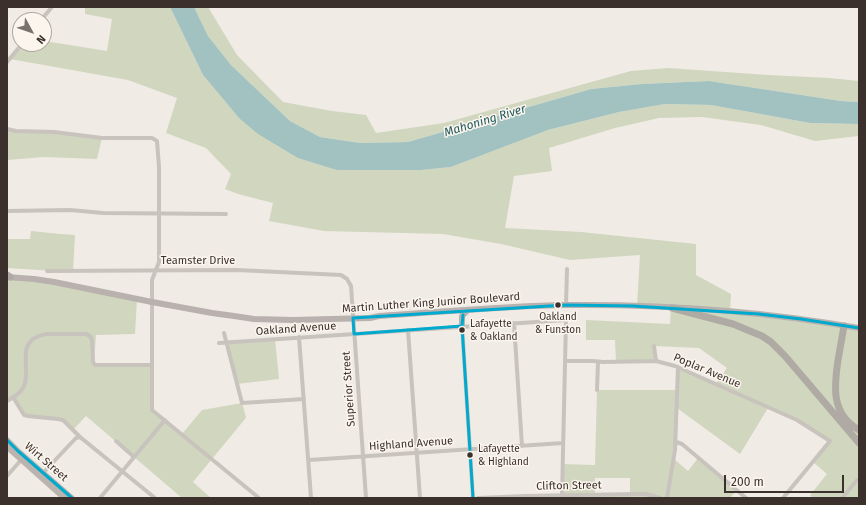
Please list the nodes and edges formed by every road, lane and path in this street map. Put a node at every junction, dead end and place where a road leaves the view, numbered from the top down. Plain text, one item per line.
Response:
1 (15, 52) edge
2 (7, 62) edge
3 (7, 129) edge
4 (7, 211) edge
5 (159, 214) junction
6 (226, 214) dead end
7 (567, 269) dead end
8 (156, 270) junction
9 (46, 271) dead end
10 (9, 277) edge
11 (348, 279) joint
12 (152, 302) junction
13 (566, 306) junction
14 (672, 308) junction
15 (468, 310) junction
16 (353, 318) junction
17 (514, 323) junction
18 (462, 326) junction
19 (844, 326) junction
20 (859, 328) edge
21 (408, 330) junction
22 (224, 333) dead end
23 (354, 334) junction
24 (299, 337) junction
25 (226, 342) junction
26 (220, 343) dead end
27 (654, 346) dead end
28 (565, 361) junction
29 (656, 361) junction
30 (598, 362) junction
31 (152, 365) junction
32 (678, 367) junction
33 (597, 390) dead end
34 (13, 397) junction
35 (304, 399) junction
36 (7, 401) edge
37 (165, 420) junction
38 (859, 430) edge
39 (79, 437) junction
40 (7, 440) edge
41 (116, 441) dead end
42 (676, 442) junction
43 (563, 443) junction
44 (859, 443) edge
45 (522, 446) junction
46 (7, 447) edge
47 (470, 449) junction
48 (417, 453) junction
49 (134, 456) junction
50 (363, 456) junction
51 (21, 460) junction
52 (309, 460) junction
53 (122, 471) junction
54 (44, 473) junction
55 (7, 476) edge
56 (857, 480) dead end
57 (562, 495) junction
58 (586, 496) edge
59 (533, 497) edge
60 (63, 498) edge
61 (72, 498) edge
62 (100, 498) edge
63 (155, 498) edge
64 (259, 498) edge
65 (312, 498) edge
66 (366, 498) edge
67 (420, 498) edge
68 (473, 498) edge
69 (478, 498) edge
70 (660, 498) edge
71 (667, 498) edge
72 (746, 498) edge
73 (783, 498) edge
74 (842, 498) edge

1 - 2 street
3 - 5 street
4 - 5 street
5 - 6 street
5 - 8 street
7 - 13 street
8 - 9 street, Teamster Drive
8 - 11 street, Teamster Drive
8 - 12 street
10 - 12 main road, Martin Luther King Junior Boulevard
11 - 16 street, Superior Street
12 - 16 main road, Martin Luther King Junior Boulevard
12 - 31 street
13 - 14 main road, Martin Luther King Junior Boulevard
13 - 15 main road, Martin Luther King Junior Boulevard
14 - 19 main road, Martin Luther King Junior Boulevard
14 - 44 highway
15 - 16 main road, Martin Luther King Junior Boulevard
15 - 18 main road
16 - 23 street, Superior Street
17 - 18 street, Oakland Avenue
17 - 28 street, Oakland Avenue
17 - 45 street
18 - 21 street, Oakland Avenue
18 - 47 street
19 - 20 main road, Martin Luther King Junior Boulevard
19 - 38 highway
21 - 23 street, Oakland Avenue
21 - 48 street
22 - 25 street
23 - 24 street, Oakland Avenue
23 - 50 street, Superior Street
24 - 25 street, Oakland Avenue
24 - 35 street
25 - 26 street, Oakland Avenue
25 - 35 street
27 - 29 street
28 - 30 street, Poplar Avenue
28 - 43 street
29 - 30 street, Poplar Avenue
29 - 32 street, Poplar Avenue
30 - 33 street
31 - 34 street
31 - 37 street
32 - 42 street
32 - 73 street, Poplar Avenue
34 - 36 street
34 - 39 street
35 - 52 street
37 - 49 street
37 - 64 street
39 - 53 street
39 - 54 street
40 - 54 main road, Wirt Street
41 - 49 street
42 - 71 street
42 - 72 street
43 - 45 street, Highland Avenue
43 - 57 street
45 - 47 street, Highland Avenue
46 - 51 main road, Wirt Street
47 - 48 street, Highland Avenue
47 - 68 street
48 - 50 street, Highland Avenue
48 - 67 street
49 - 53 street
50 - 52 street, Highland Avenue
50 - 66 street, Superior Street
51 - 55 street
51 - 60 main road, Wirt Street
52 - 65 street
53 - 62 street
53 - 63 street
54 - 61 main road, Wirt Street
56 - 74 street
57 - 58 street, Clifton Street
57 - 59 street, Clifton Street
58 - 70 street, Clifton Street
59 - 69 street, Clifton Street

